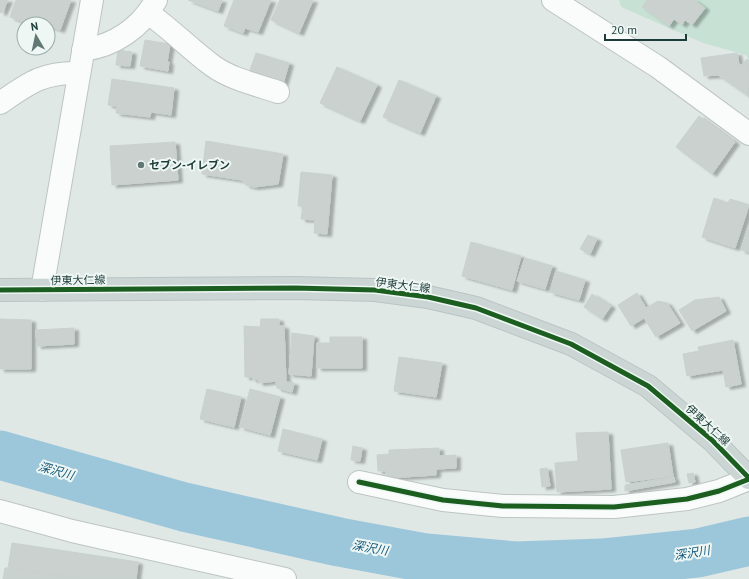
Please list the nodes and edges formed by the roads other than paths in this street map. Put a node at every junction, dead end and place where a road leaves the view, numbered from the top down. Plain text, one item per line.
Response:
1 (92, 0) edge
2 (553, 0) edge
3 (152, 7) edge
4 (83, 50) junction
5 (79, 73) junction
6 (278, 92) dead end
7 (0, 104) edge
8 (749, 134) edge
9 (0, 290) edge
10 (42, 290) junction
11 (749, 479) edge
12 (359, 482) dead end
13 (0, 511) edge
14 (285, 579) edge

1 - 4 street
2 - 8 street
3 - 4 street
3 - 6 street
4 - 5 street
5 - 7 street
5 - 10 street
9 - 10 main road, 伊東大仁線
10 - 11 main road, 伊東大仁線
11 - 12 street
13 - 14 street

